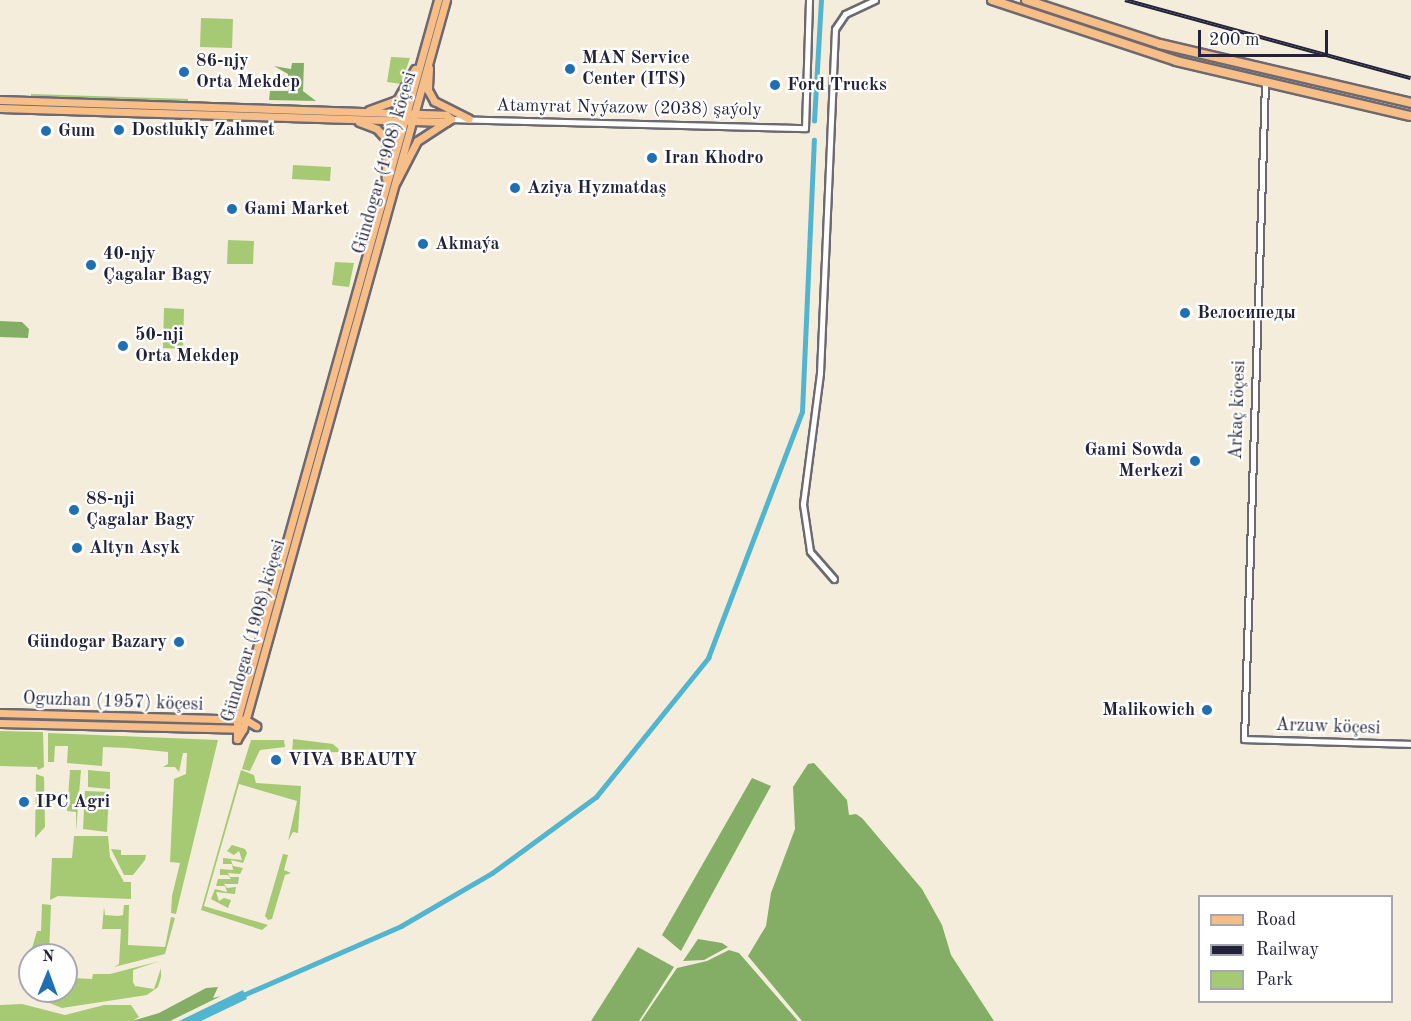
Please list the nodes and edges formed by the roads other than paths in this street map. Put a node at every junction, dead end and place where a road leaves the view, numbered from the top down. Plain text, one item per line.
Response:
1 (438, 0) edge
2 (446, 0) edge
3 (809, 0) edge
4 (875, 0) edge
5 (992, 0) edge
6 (1026, 0) edge
7 (420, 62) junction
8 (428, 64) junction
9 (1265, 82) junction
10 (0, 100) edge
11 (1411, 103) edge
12 (0, 108) edge
13 (352, 116) junction
14 (1411, 116) edge
15 (409, 118) junction
16 (469, 119) junction
17 (449, 121) junction
18 (391, 184) junction
19 (332, 392) junction
20 (834, 579) dead end
21 (0, 714) edge
22 (237, 720) junction
23 (246, 720) junction
24 (0, 723) edge
25 (235, 729) junction
26 (243, 729) junction
27 (1244, 739) joint
28 (1411, 744) edge

1 - 7 main road, Gündogar (1908) köçesi
2 - 8 main road, Gündogar (1908) köçesi
3 - 16 street, Atamyrat Nyýazow (2038) şaýoly
4 - 20 street
5 - 9 highway
6 - 11 highway
7 - 13 main road
7 - 15 main road, Gündogar (1908) köçesi
8 - 15 main road, Gündogar (1908) köçesi
8 - 16 main road
9 - 14 highway
9 - 27 street, Arkaç köçesi
10 - 13 main road, Atamyrat Nyýazow (2038) şaýoly
12 - 13 main road, Atamyrat Nyýazow (2038) şaýoly
13 - 15 main road, Atamyrat Nyýazow (2038) şaýoly
13 - 18 main road
15 - 17 main road, Atamyrat Nyýazow (2038) şaýoly
15 - 18 main road, Gündogar (1908) köçesi
16 - 17 street, Atamyrat Nyýazow (2038) şaýoly
17 - 18 main road
18 - 19 main road, Gündogar (1908) köçesi
19 - 22 main road, Gündogar (1908) köçesi
19 - 23 main road, Gündogar (1908) köçesi
21 - 22 main road, Oguzhan (1957) köçesi
22 - 23 main road, Oguzhan (1957) köçesi
22 - 25 main road, Gündogar (1908) köçesi
23 - 26 main road, Gündogar (1908) köçesi
23 - 26 main road
24 - 25 main road, Oguzhan (1957) köçesi
25 - 26 main road, Oguzhan (1957) köçesi
27 - 28 street, Arzuw köçesi

